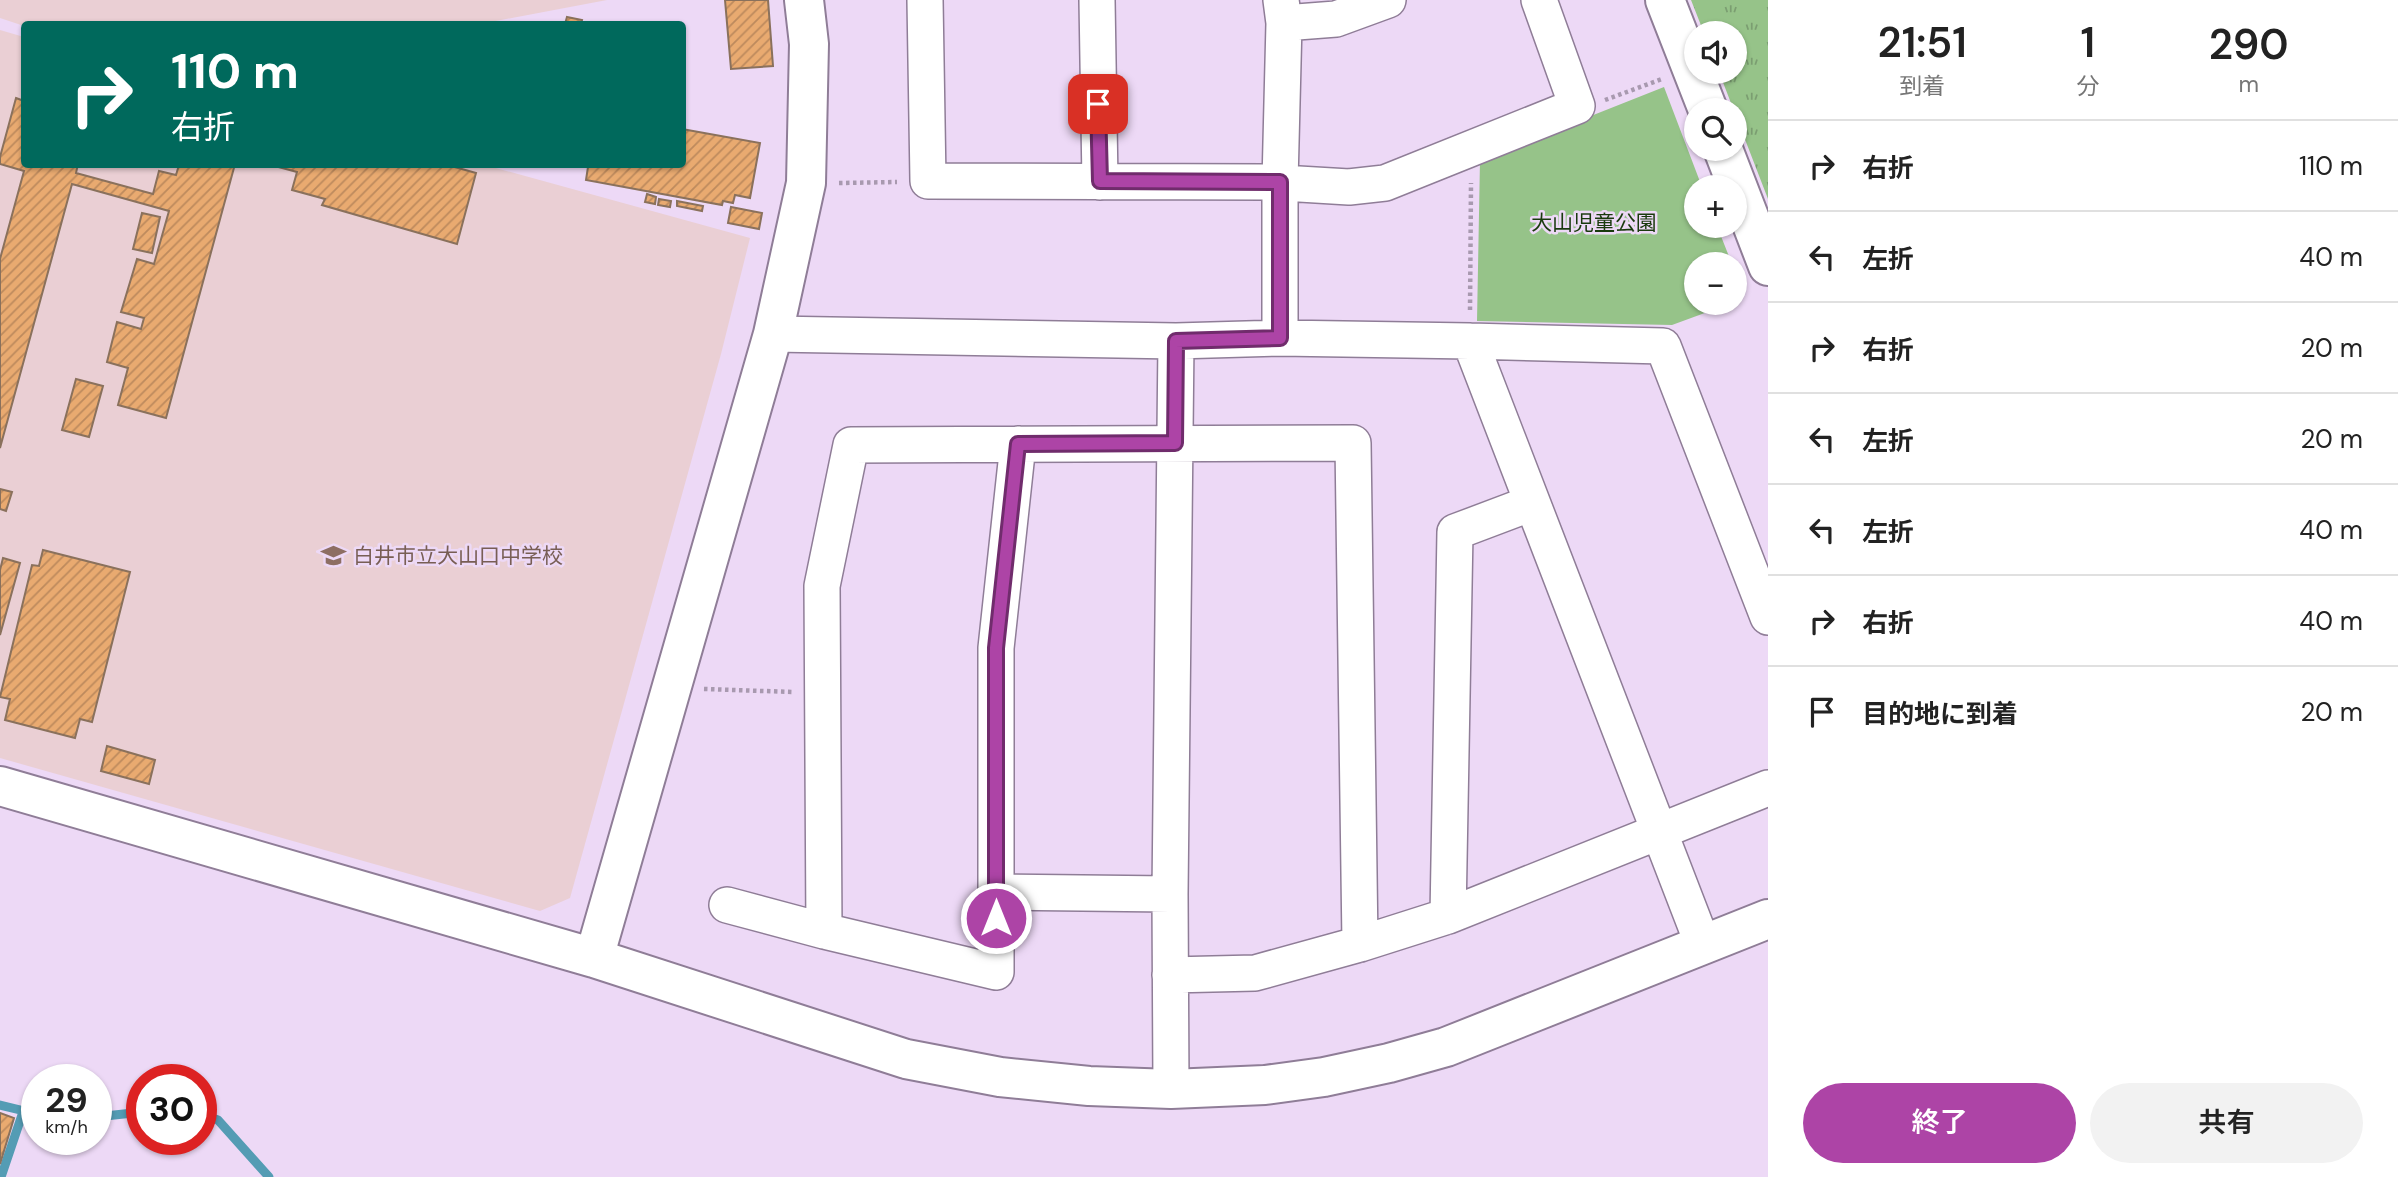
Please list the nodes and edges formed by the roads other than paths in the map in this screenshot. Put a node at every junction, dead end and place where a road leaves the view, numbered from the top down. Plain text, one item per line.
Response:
1 (804, 0) edge
2 (925, 0) edge
3 (1097, 0) edge
4 (1388, 0) edge
5 (1539, 0) edge
6 (1665, 0) edge
7 (1282, 11) edge
8 (1703, 98) edge
9 (1728, 161) edge
10 (1100, 181) junction
11 (1280, 182) junction
12 (1768, 266) edge
13 (1470, 326) junction
14 (773, 334) junction
15 (1280, 338) junction
16 (1176, 341) junction
17 (1175, 443) junction
18 (1018, 444) junction
19 (1532, 503) junction
20 (1768, 617) edge
21 (0, 786) edge
22 (1768, 788) edge
23 (1660, 832) junction
24 (996, 892) junction
25 (1170, 894) junction
26 (727, 905) dead end
27 (1448, 916) junction
28 (1768, 919) edge
29 (824, 931) junction
30 (1360, 944) junction
31 (1703, 945) junction
32 (594, 958) junction
33 (1170, 975) junction
34 (1171, 1089) junction

1 - 14 main road
2 - 10 street
3 - 10 street
4 - 7 street
5 - 11 street
6 - 8 main road
7 - 11 street
9 - 12 main road
10 - 11 street
11 - 15 street
13 - 15 street
13 - 19 street
13 - 20 street
14 - 16 street
14 - 32 main road
15 - 16 street
16 - 17 street
17 - 18 street
17 - 25 street
17 - 30 street
18 - 24 street
18 - 29 street
19 - 23 street
19 - 27 street
21 - 32 main road
22 - 23 street
23 - 27 street
23 - 31 street
24 - 25 street
24 - 29 street
25 - 33 street
26 - 29 street
27 - 30 street
28 - 31 main road
30 - 33 street
31 - 34 main road
32 - 34 main road
33 - 34 street

